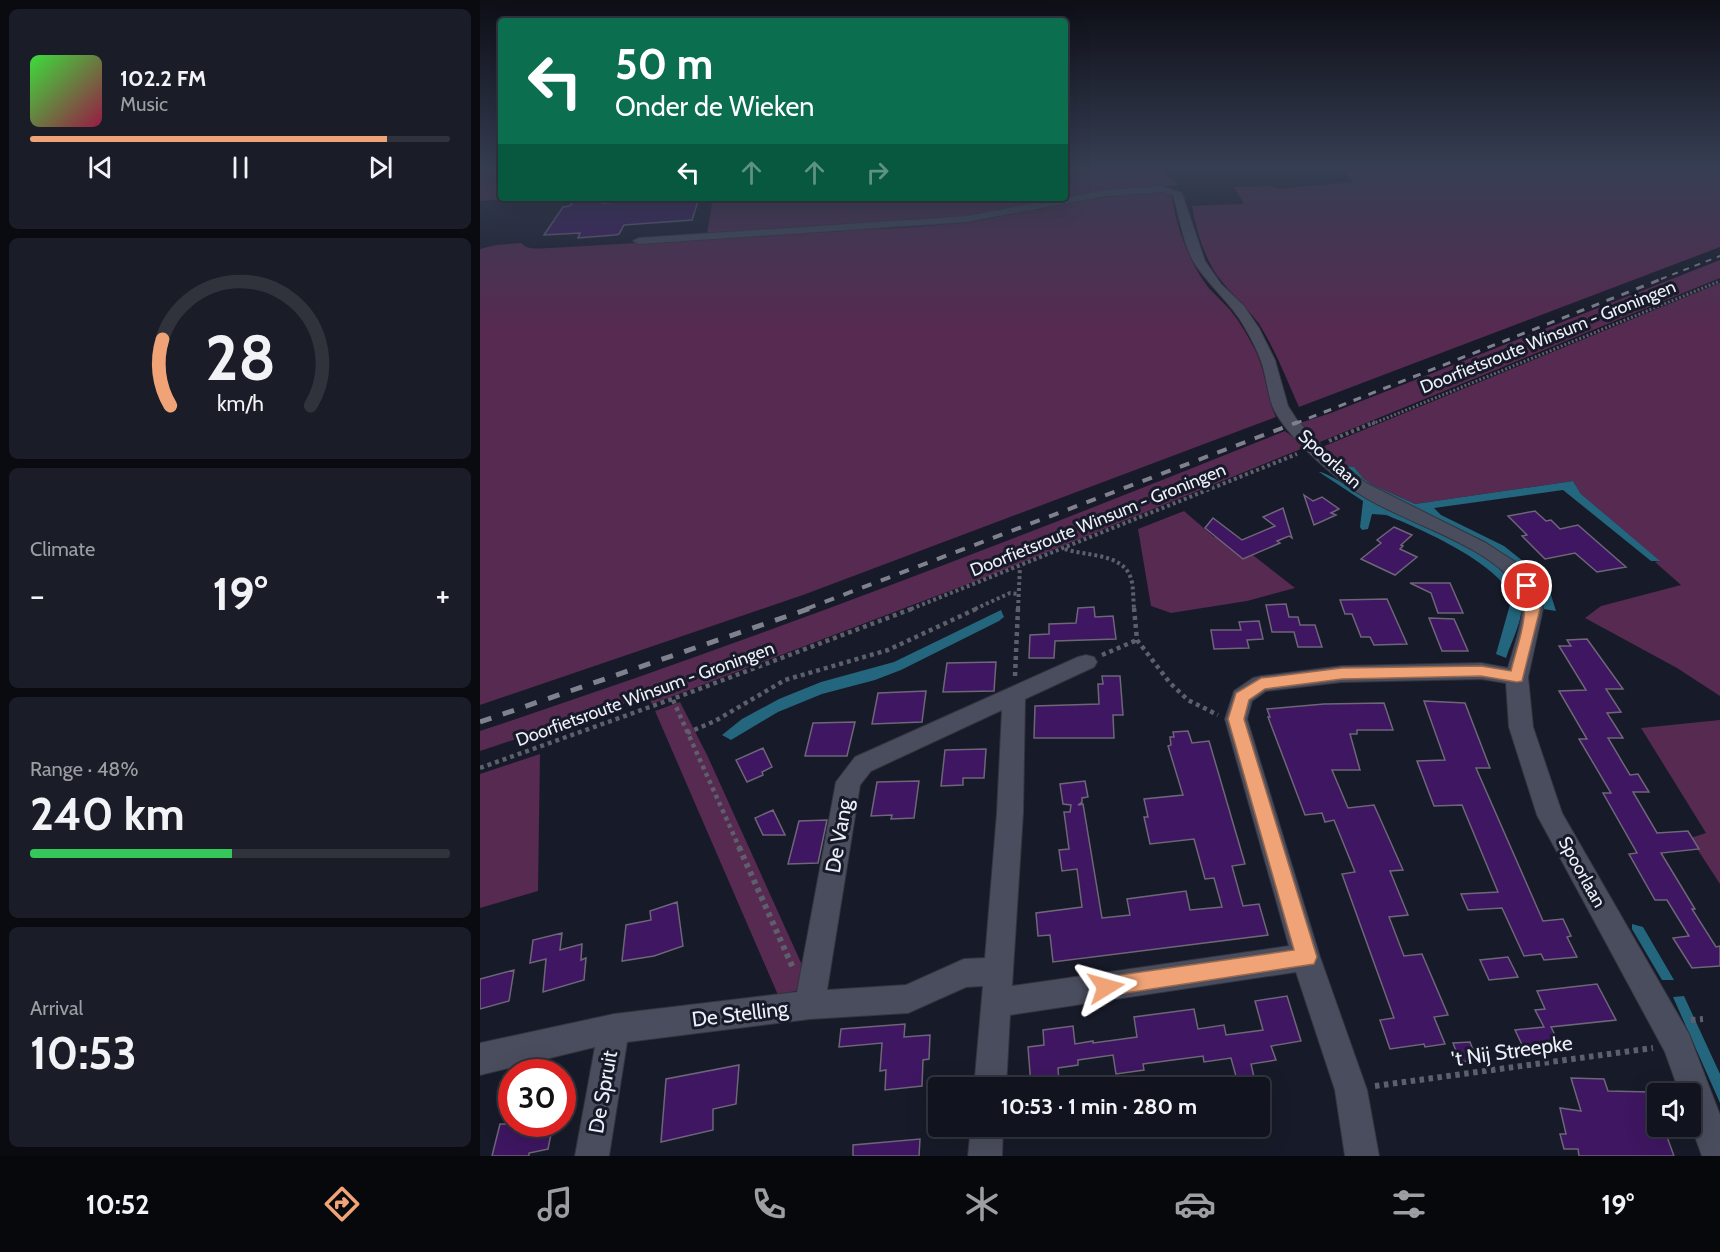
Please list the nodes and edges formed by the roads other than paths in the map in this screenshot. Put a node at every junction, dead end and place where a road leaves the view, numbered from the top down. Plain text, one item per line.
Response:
1 (952, 220) edge
2 (1186, 220) edge
3 (639, 241) dead end
4 (1086, 662) road end
5 (1517, 677) junction
6 (1014, 695) junction
7 (1306, 957) junction
8 (998, 971) junction
9 (995, 1003) junction
10 (810, 1005) junction
11 (614, 1029) junction
12 (480, 1059) edge
13 (991, 1077) edge
14 (986, 1137) edge
15 (592, 1156) edge
16 (985, 1156) edge
17 (1362, 1156) edge
18 (1719, 1156) edge

1 - 3 street, Spoorlaan
2 - 5 street, Spoorlaan
4 - 6 street, De Vang
5 - 7 street
5 - 18 street, Spoorlaan
6 - 8 street
6 - 10 street, De Vang
7 - 9 street
7 - 17 street
8 - 9 street
8 - 10 street, De Stelling
9 - 13 street
10 - 11 street, De Stelling
11 - 12 street, De Stelling
11 - 15 street, De Spruit
14 - 16 street

